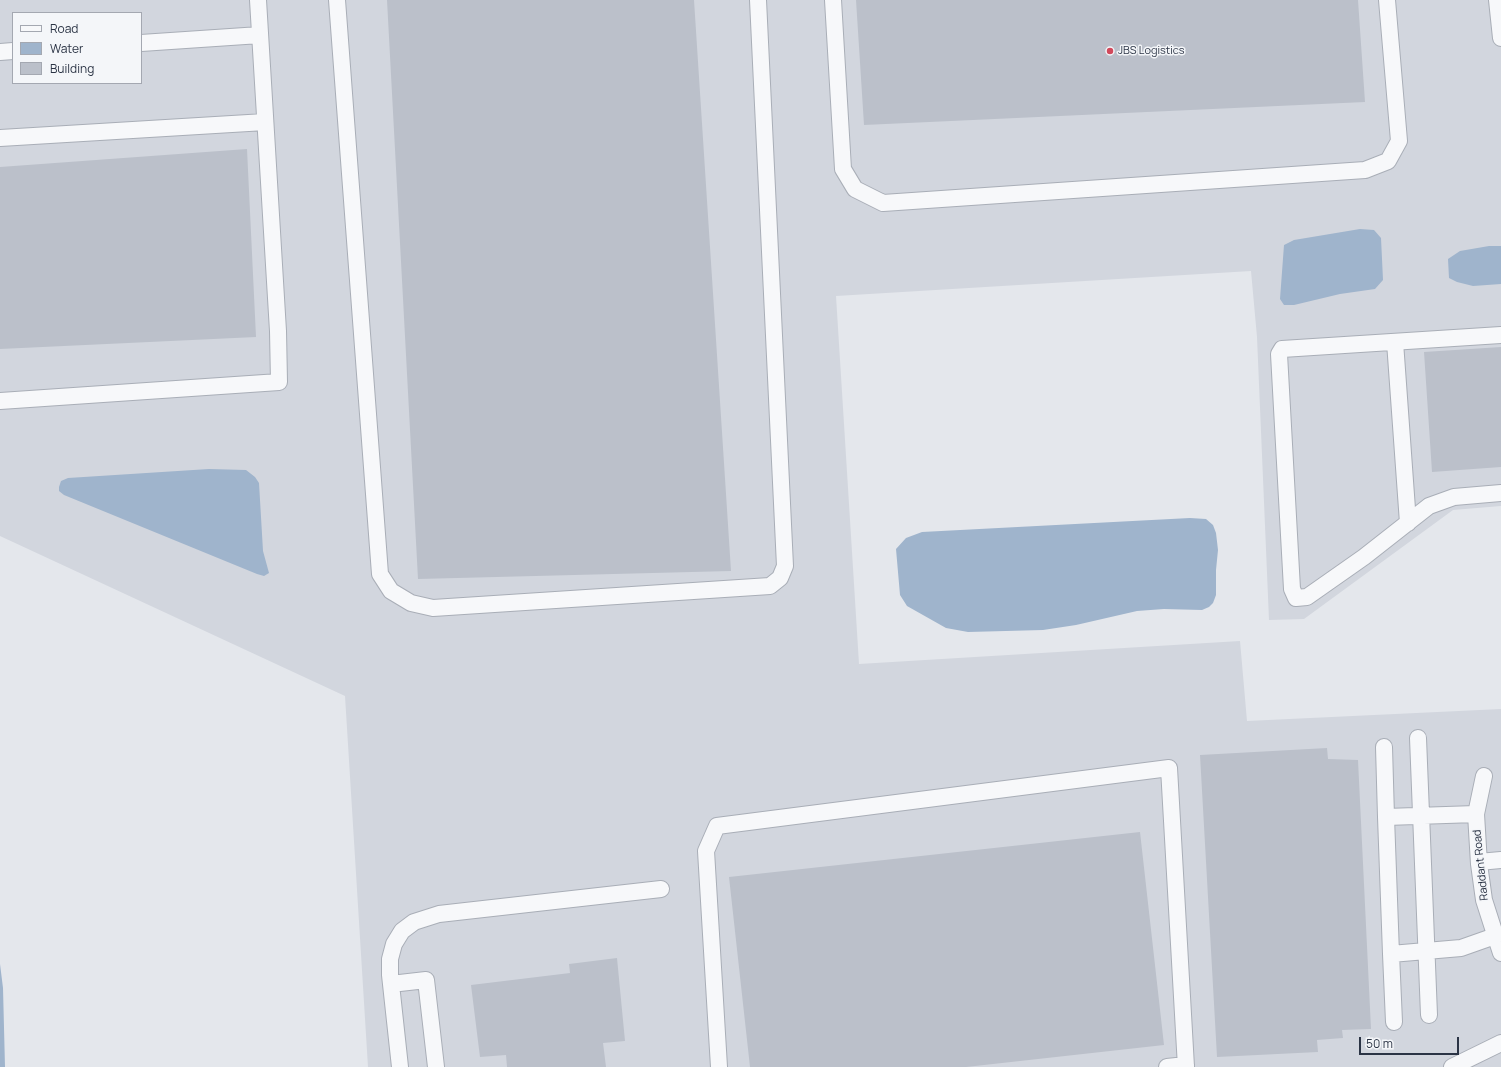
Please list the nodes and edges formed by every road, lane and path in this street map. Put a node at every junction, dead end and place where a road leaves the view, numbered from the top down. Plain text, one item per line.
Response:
1 (258, 0) edge
2 (337, 0) edge
3 (758, 0) edge
4 (833, 0) edge
5 (1387, 0) edge
6 (1497, 0) edge
7 (260, 36) junction
8 (1501, 38) edge
9 (142, 43) edge
10 (12, 51) edge
11 (0, 52) edge
12 (265, 122) junction
13 (0, 138) edge
14 (1501, 335) edge
15 (1395, 342) junction
16 (0, 401) edge
17 (1501, 493) edge
18 (1408, 522) junction
19 (1418, 738) dead end
20 (1384, 747) dead end
21 (1484, 776) dead end
22 (1476, 814) junction
23 (1421, 816) junction
24 (1386, 817) junction
25 (1501, 860) edge
26 (1479, 862) junction
27 (661, 889) dead end
28 (1495, 936) junction
29 (1426, 951) junction
30 (1501, 953) edge
31 (1391, 954) junction
32 (391, 984) junction
33 (1429, 1015) dead end
34 (1394, 1022) dead end
35 (1501, 1043) edge
36 (1186, 1066) edge
37 (400, 1067) edge
38 (436, 1067) edge
39 (719, 1067) edge
40 (1167, 1067) edge
41 (1452, 1067) edge

1 - 7 street
2 - 3 street
4 - 5 street
6 - 8 street
7 - 9 street
7 - 12 street
10 - 11 street
12 - 13 street
12 - 16 street
14 - 15 street
15 - 18 street
15 - 18 street
17 - 18 street
19 - 23 street
20 - 24 street
21 - 22 street, Raddant Road
22 - 23 street
22 - 26 street, Raddant Road
23 - 24 street
23 - 29 street
24 - 31 street
25 - 26 street
26 - 28 street, Raddant Road
27 - 32 street
28 - 29 street
28 - 30 street, Raddant Road
29 - 31 street
29 - 33 street
31 - 34 street
32 - 37 street
32 - 38 street
35 - 41 street
36 - 39 street
36 - 40 street

